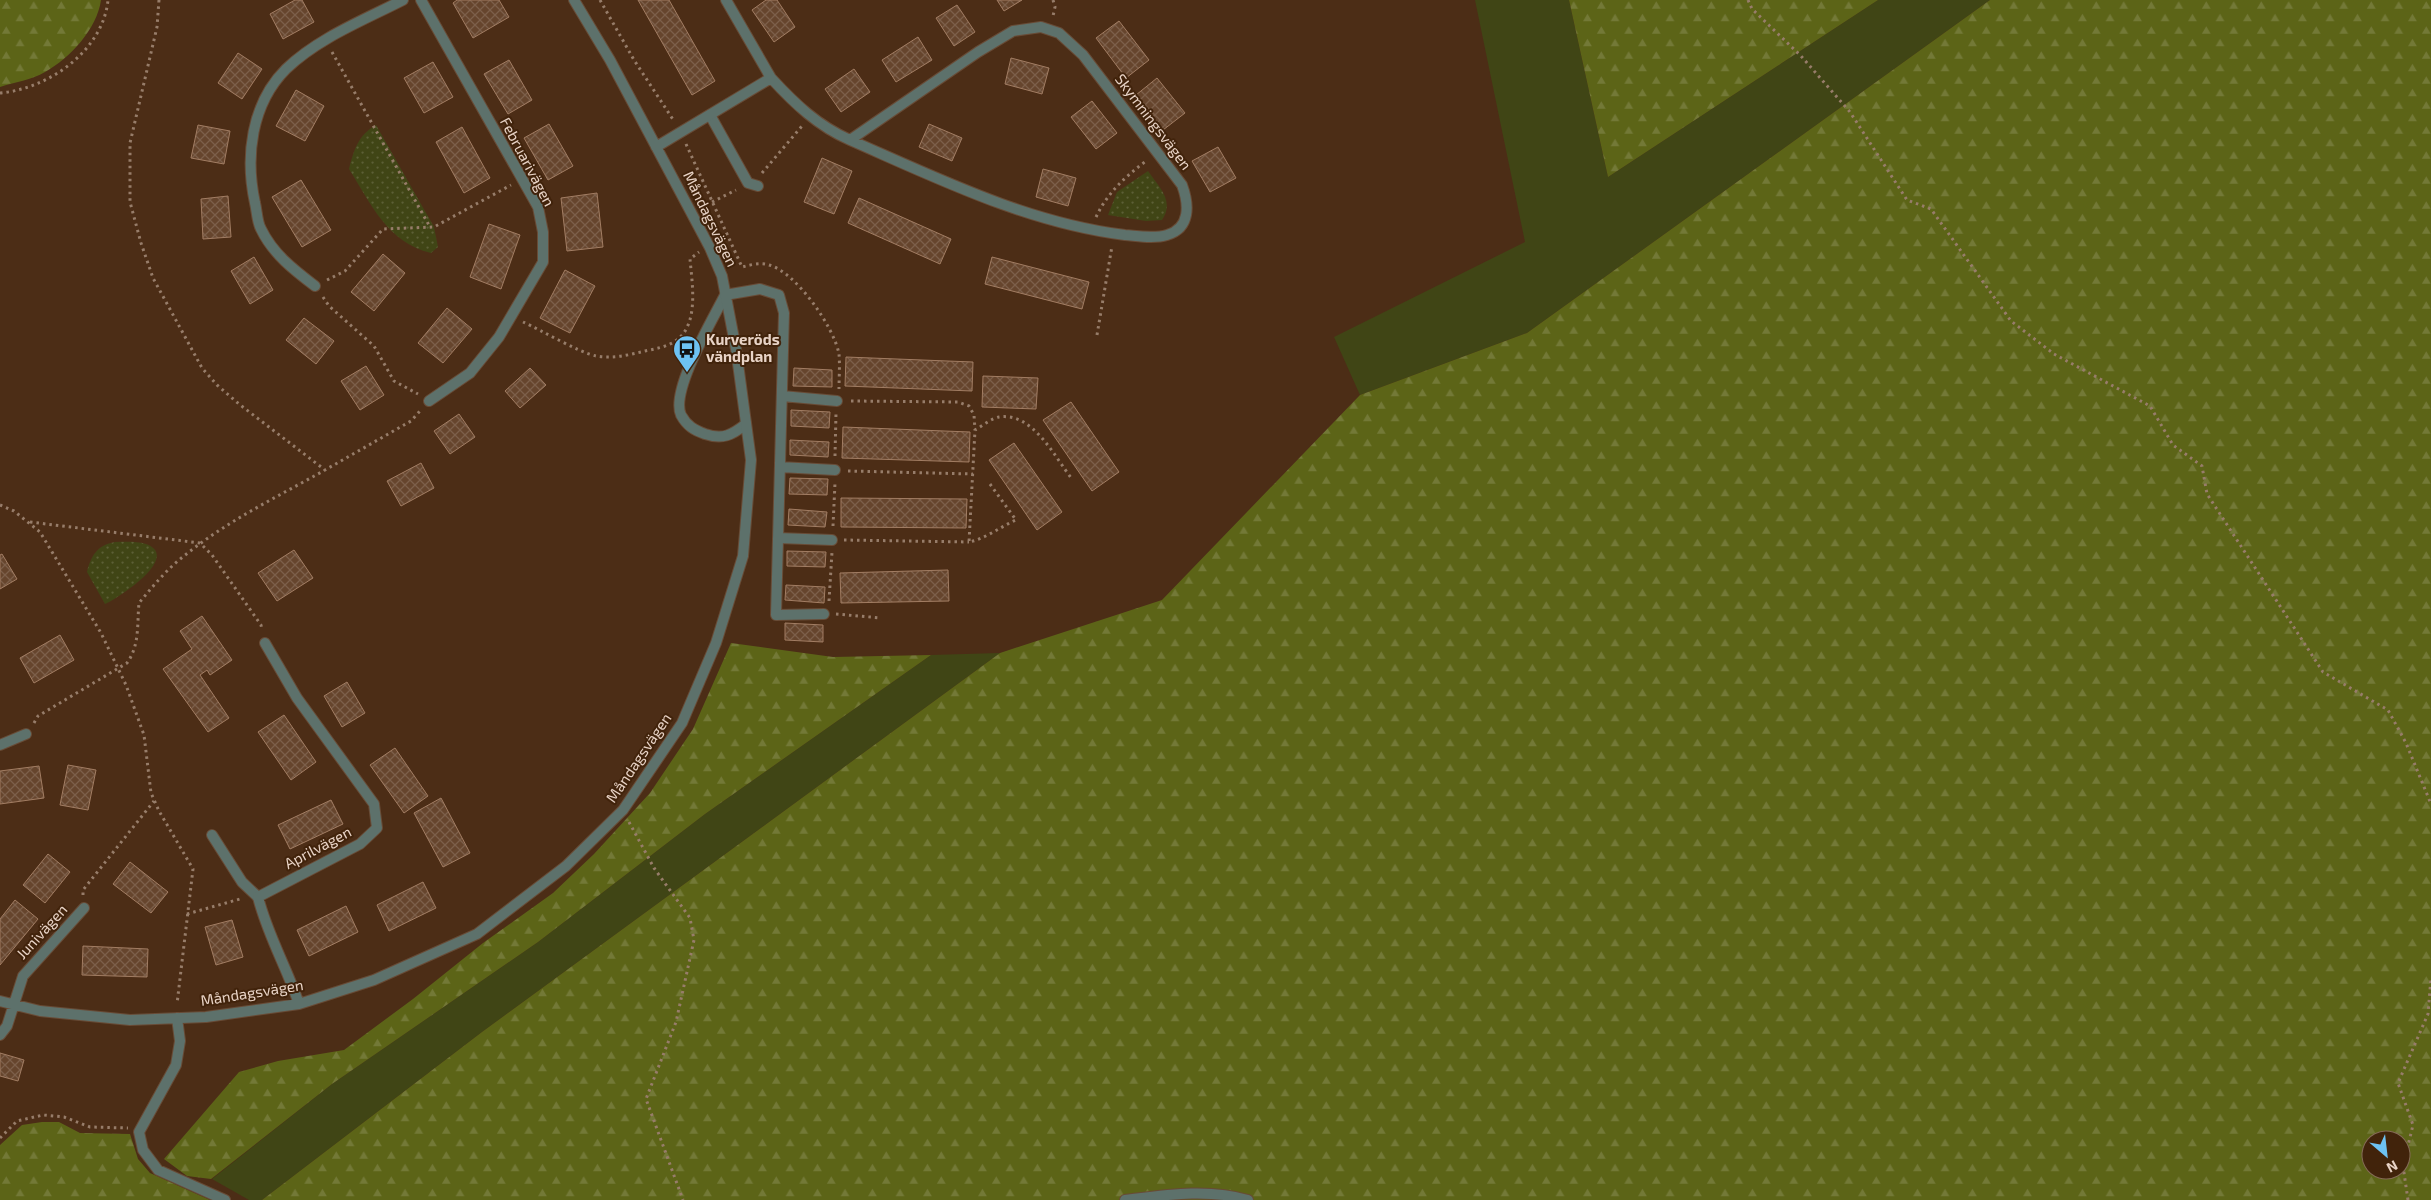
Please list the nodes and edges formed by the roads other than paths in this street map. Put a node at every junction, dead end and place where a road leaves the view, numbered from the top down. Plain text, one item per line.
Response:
1 (403, 0) edge
2 (421, 0) edge
3 (574, 0) edge
4 (727, 0) edge
5 (771, 78) junction
6 (710, 116) junction
7 (850, 140) junction
8 (656, 147) junction
9 (753, 184) road end
10 (315, 286) road end
11 (725, 295) junction
12 (782, 396) junction
13 (428, 400) road end
14 (837, 401) road end
15 (746, 424) junction
16 (780, 467) junction
17 (835, 470) road end
18 (778, 538) junction
19 (832, 540) road end
20 (828, 611) road end
21 (265, 643) road end
22 (26, 734) road end
23 (0, 745) edge
24 (212, 835) dead end
25 (258, 897) junction
26 (84, 908) road end
27 (0, 1001) edge
28 (12, 1004) junction
29 (299, 1004) junction
30 (177, 1018) junction
31 (0, 1035) edge
32 (225, 1200) edge
33 (1124, 1200) edge
34 (1248, 1200) edge

1 - 10 street
2 - 13 street, Februarivägen
3 - 8 street, Måndagsvägen
4 - 5 street, Skymningsvägen
5 - 6 street
5 - 7 street, Skymningsvägen
6 - 8 street
6 - 9 street
7 - 7 street, Skymningsvägen
8 - 11 street, Måndagsvägen
11 - 12 street
11 - 15 street, Måndagsvägen
11 - 15 street
12 - 14 street
12 - 16 street
15 - 29 street, Måndagsvägen
16 - 17 street
16 - 18 street
18 - 19 street
18 - 20 street
21 - 25 street, Aprilvägen
22 - 23 street
24 - 25 street
25 - 29 street
26 - 28 street, Junivägen
27 - 28 street, Måndagsvägen
28 - 30 street, Måndagsvägen
28 - 31 street, Junivägen
29 - 30 street, Måndagsvägen
30 - 32 street
33 - 34 street

